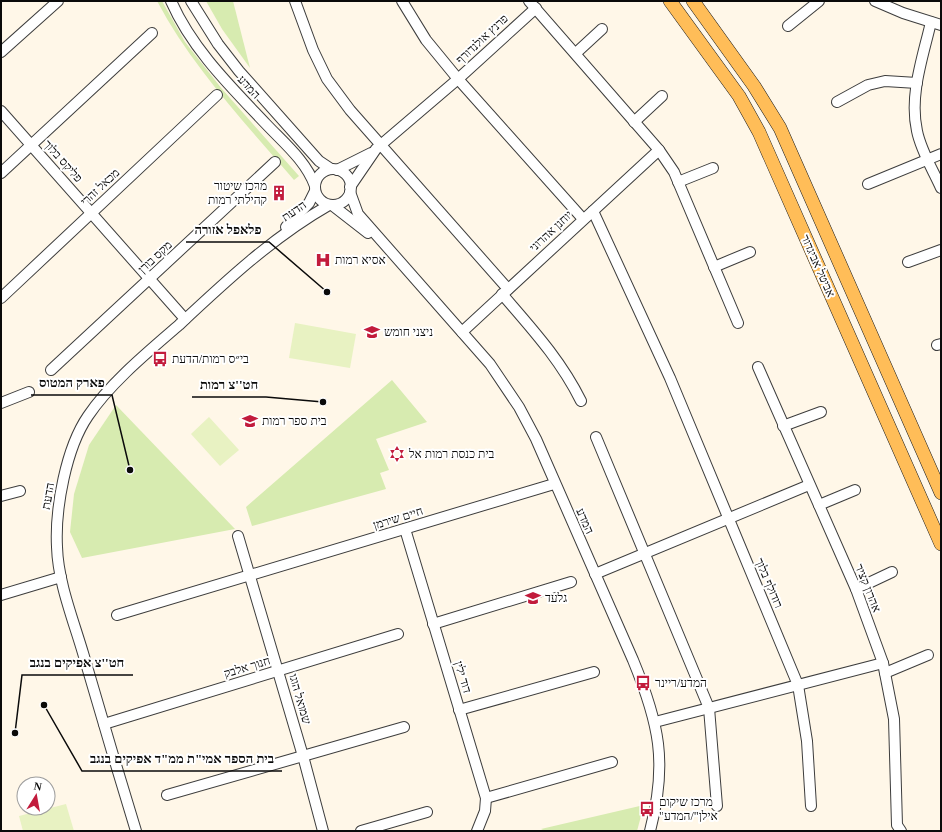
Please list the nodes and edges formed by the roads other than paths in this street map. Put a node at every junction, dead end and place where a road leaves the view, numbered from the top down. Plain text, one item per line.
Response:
1 (58, 1) edge
2 (171, 1) edge
3 (191, 1) edge
4 (295, 1) edge
5 (402, 1) edge
6 (670, 1) edge
7 (693, 1) edge
8 (819, 1) edge
9 (875, 1) edge
10 (532, 4) edge
11 (936, 24) edge
12 (788, 26) dead end
13 (602, 29) dead end
14 (152, 33) dead end
15 (1, 52) edge
16 (576, 53) junction
17 (458, 79) junction
18 (917, 83) junction
19 (217, 95) dead end
20 (662, 96) dead end
21 (837, 102) dead end
22 (1, 110) edge
23 (634, 122) junction
24 (31, 145) junction
25 (378, 147) junction
26 (659, 150) junction
27 (941, 154) edge
28 (928, 159) junction
29 (275, 162) dead end
30 (713, 168) dead end
31 (334, 170) junction
32 (1, 173) edge
33 (678, 182) junction
34 (868, 184) dead end
35 (315, 188) junction
36 (941, 188) edge
37 (350, 189) junction
38 (331, 205) junction
39 (593, 211) junction
40 (92, 213) junction
41 (583, 219) junction
42 (274, 240) junction
43 (941, 250) edge
44 (750, 252) dead end
45 (398, 260) junction
46 (908, 262) dead end
47 (714, 267) junction
48 (150, 279) junction
49 (505, 292) junction
50 (1, 298) edge
51 (185, 319) junction
52 (738, 323) dead end
53 (462, 332) junction
54 (758, 367) dead end
55 (51, 370) dead end
56 (29, 392) dead end
57 (580, 400) dead end
58 (1, 403) edge
59 (821, 412) dead end
60 (784, 426) junction
61 (596, 437) dead end
62 (554, 484) junction
63 (809, 485) junction
64 (855, 490) dead end
65 (20, 491) dead end
66 (941, 493) edge
67 (1, 496) edge
68 (818, 505) junction
69 (728, 518) junction
70 (405, 529) junction
71 (238, 536) dead end
72 (941, 544) edge
73 (644, 554) junction
74 (892, 572) dead end
75 (595, 574) junction
76 (248, 575) junction
77 (61, 577) junction
78 (571, 582) dead end
79 (856, 589) junction
80 (1, 595) edge
81 (117, 615) dead end
82 (433, 624) junction
83 (398, 634) dead end
84 (928, 655) dead end
85 (884, 668) junction
86 (278, 671) junction
87 (594, 672) dead end
88 (798, 685) junction
89 (709, 708) junction
90 (459, 710) junction
91 (655, 722) junction
92 (104, 724) junction
93 (404, 727) dead end
94 (303, 756) junction
95 (612, 762) dead end
96 (167, 795) dead end
97 (486, 798) junction
98 (717, 806) dead end
99 (811, 806) dead end
100 (427, 812) dead end
101 (136, 831) edge
102 (323, 831) edge
103 (362, 831) edge
104 (477, 831) edge
105 (650, 831) edge
106 (901, 831) edge

1 - 15 street
2 - 35 street, המדע
3 - 31 street, המדע
4 - 25 street
5 - 17 street
6 - 72 main road, אביטל אביגדור
7 - 66 main road, אביטל אביגדור
8 - 12 street
9 - 11 street
10 - 16 street, פרנץ אולנדורף
10 - 17 street, פרנץ אולנדורף
11 - 18 street
13 - 16 street
14 - 24 street
16 - 23 street, פרנץ אולנדורף
17 - 25 street, פרנץ אולנדורף
17 - 41 street
18 - 21 street
18 - 28 street
19 - 40 street, מכאל זהרי
20 - 23 street
22 - 24 street, פליקס בלוך
23 - 26 street, פרנץ אולנדורף
24 - 32 street
24 - 40 street, פליקס בלוך
25 - 31 street, פרנץ אולנדורף
25 - 37 street, פרנץ אולנדורף
25 - 49 street
26 - 33 street, פרנץ אולנדורף
26 - 39 street, יוחנן אהרוני
27 - 28 street
28 - 34 street
28 - 36 street
29 - 48 street, מקס בורן
30 - 33 street
31 - 35 street
31 - 37 street
33 - 47 street, פרנץ אולנדורף
35 - 38 street
35 - 42 street, הדעת
37 - 38 street
37 - 45 street, המדע
38 - 42 street, הדעת
38 - 45 street, המדע
39 - 41 street, יוחנן אהרוני
39 - 69 street, רודולף בלוך
40 - 48 street, פליקס בלוך
40 - 50 street, מכאל זהרי
41 - 49 street, יוחנן אהרוני
42 - 51 street, הדעת
43 - 46 street
44 - 47 street
45 - 53 street, המדע
47 - 52 street, פרנץ אולנדורף
48 - 51 street, פליקס בלוך
48 - 55 street, מקס בורן
49 - 53 street, יוחנן אהרוני
49 - 57 street
51 - 77 street, הדעת
53 - 62 street, המדע
54 - 60 street, אהרון קציר
56 - 58 street
59 - 60 street
60 - 63 street, אהרון קציר
61 - 73 street
62 - 70 street, חיים שירמן
62 - 75 street, המדע
63 - 68 street, אהרון קציר
63 - 69 street
64 - 68 street
65 - 67 street
68 - 79 street, אהרון קציר
69 - 73 street
69 - 88 street, רודולף בלוך
70 - 76 street, חיים שירמן
70 - 82 street, דוד ילין
71 - 76 street, שמואל הוגו
73 - 75 street
73 - 89 street
74 - 79 street
75 - 91 street, המדע
76 - 81 street, חיים שירמן
76 - 86 street, שמואל הוגו
77 - 80 street
77 - 92 street, הדעת
78 - 82 street
79 - 85 street, אהרון קציר
82 - 90 street, דוד ילין
83 - 86 street, חנוך אלבק
84 - 85 street
85 - 88 street
85 - 106 street, אהרון קציר
86 - 92 street, חנוך אלבק
86 - 94 street, שמואל הוגו
87 - 90 street
88 - 89 street
88 - 99 street, רודולף בלוך
89 - 91 street
89 - 98 street
90 - 97 street, דוד ילין
91 - 105 street, המדע
92 - 101 street, הדעת
93 - 94 street
94 - 96 street
94 - 102 street, שמואל הוגו
95 - 97 street
97 - 104 street, דוד ילין
100 - 103 street

